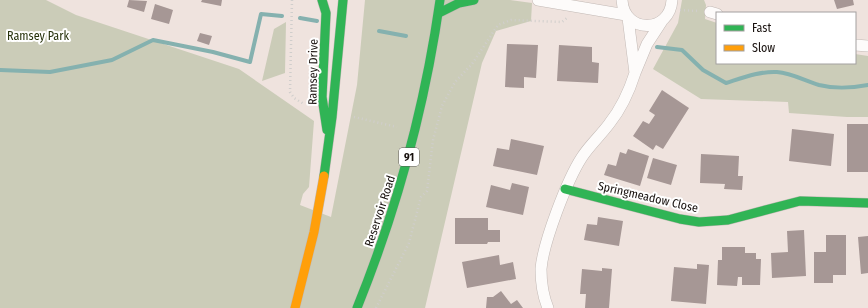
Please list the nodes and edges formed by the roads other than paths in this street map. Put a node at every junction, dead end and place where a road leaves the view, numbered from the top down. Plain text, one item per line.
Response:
1 (322, 0) edge
2 (343, 0) edge
3 (440, 0) edge
4 (474, 0) edge
5 (538, 0) edge
6 (622, 0) edge
7 (671, 4) edge
8 (439, 13) junction
9 (627, 16) junction
10 (662, 21) junction
11 (856, 45) edge
12 (868, 46) edge
13 (635, 73) junction
14 (329, 146) junction
15 (565, 189) junction
16 (868, 203) edge
17 (295, 308) edge
18 (357, 308) edge
19 (548, 308) edge

1 - 14 main road, Ramsey Drive
2 - 14 main road
3 - 8 main road, Reservoir Road / 91
4 - 8 main road
5 - 9 street
6 - 9 street
7 - 10 street
8 - 18 main road, Reservoir Road / 91
9 - 10 street
9 - 13 street
10 - 13 street
11 - 12 street
13 - 15 street
14 - 17 main road
15 - 16 main road, Springmeadow Close
15 - 19 street

